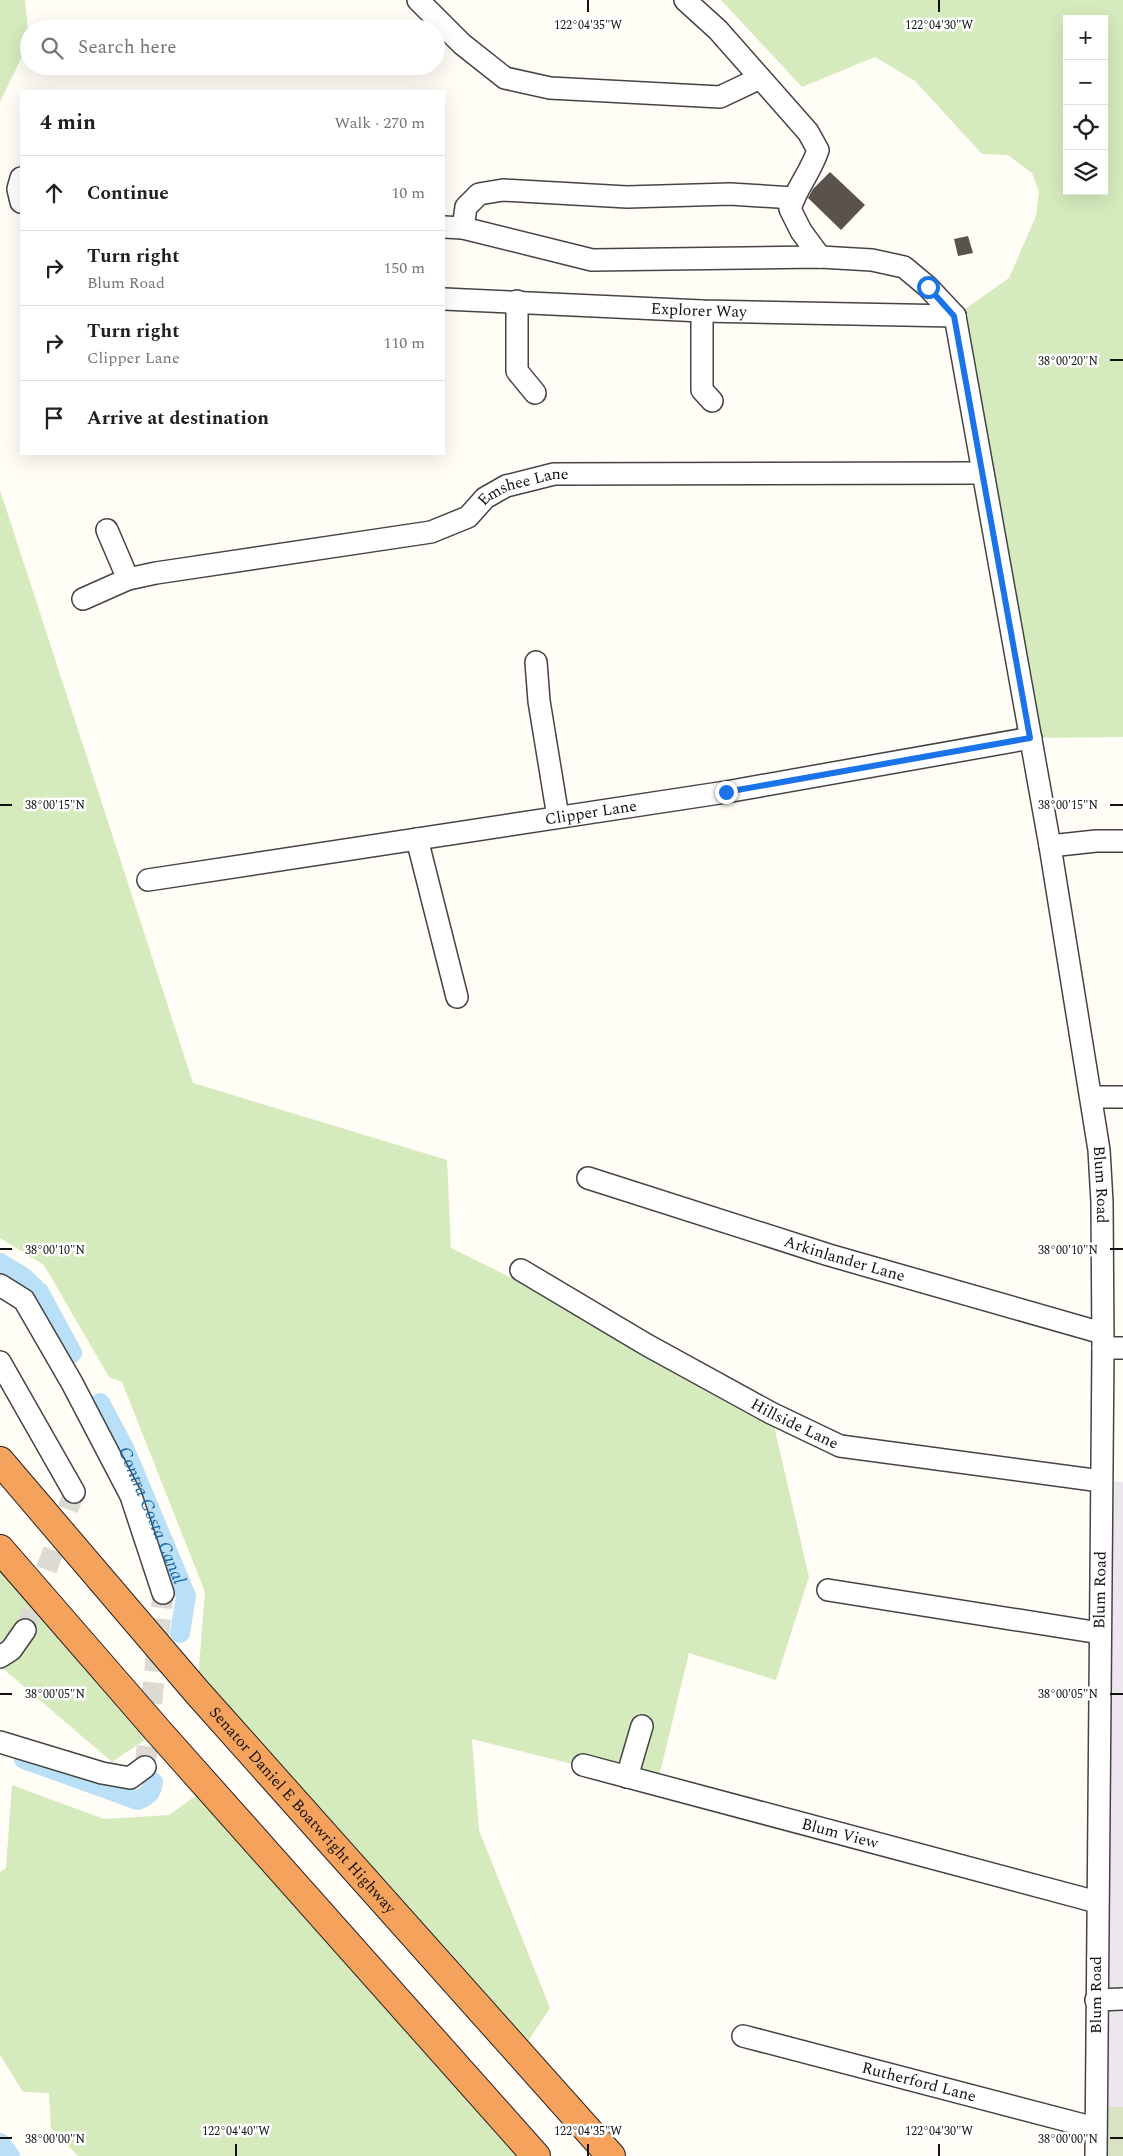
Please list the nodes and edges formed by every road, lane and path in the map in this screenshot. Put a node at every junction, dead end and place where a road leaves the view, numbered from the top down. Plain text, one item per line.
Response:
1 (418, 0) edge
2 (685, 0) edge
3 (438, 20) edge
4 (445, 27) edge
5 (760, 78) junction
6 (20, 182) edge
7 (20, 198) edge
8 (794, 198) junction
9 (453, 227) edge
10 (820, 257) junction
11 (445, 299) edge
12 (518, 301) junction
13 (702, 312) junction
14 (954, 316) junction
15 (535, 393) dead end
16 (712, 401) dead end
17 (983, 473) junction
18 (107, 530) dead end
19 (128, 579) junction
20 (83, 599) dead end
21 (536, 662) dead end
22 (1030, 738) junction
23 (558, 818) junction
24 (417, 839) junction
25 (1123, 841) edge
26 (1050, 846) junction
27 (148, 880) dead end
28 (457, 997) dead end
29 (1092, 1097) junction
30 (1123, 1097) edge
31 (588, 1178) dead end
32 (521, 1270) dead end
33 (0, 1285) edge
34 (1109, 1343) edge
35 (0, 1362) edge
36 (0, 1461) edge
37 (1101, 1480) junction
38 (74, 1492) dead end
39 (0, 1549) edge
40 (828, 1590) dead end
41 (163, 1592) tunnel mouth
42 (25, 1630) tunnel mouth
43 (1100, 1633) junction
44 (0, 1656) edge
45 (642, 1726) dead end
46 (0, 1742) edge
47 (582, 1765) dead end
48 (146, 1767) dead end
49 (627, 1777) junction
50 (1097, 1902) junction
51 (1123, 1999) edge
52 (1096, 2000) junction
53 (743, 2036) dead end
54 (1095, 2128) junction
55 (536, 2156) edge
56 (611, 2156) edge
57 (1096, 2156) edge

1 - 3 street
2 - 5 street
4 - 5 street
5 - 8 street
6 - 7 street
8 - 9 street
8 - 10 street
9 - 10 street
10 - 14 street
11 - 12 street, Explorer Way
12 - 13 street, Explorer Way
12 - 15 street
13 - 14 street, Explorer Way
13 - 16 street
14 - 17 street, Blum Road
17 - 19 street, Emshee Lane
17 - 22 street, Blum Road
18 - 19 street
19 - 20 street, Emshee Lane
21 - 23 street
22 - 23 street, Clipper Lane
22 - 26 street, Blum Road
23 - 24 street, Clipper Lane
24 - 27 street, Clipper Lane
24 - 28 street
25 - 26 street
26 - 29 street, Blum Road
29 - 30 street
29 - 34 street, Blum Road
31 - 34 street, Arkinlander Lane
32 - 37 street, Hillside Lane
33 - 41 street
34 - 37 street, Blum Road
35 - 38 street
36 - 56 highway, Senator Daniel E Boatwright Highway
37 - 43 street, Blum Road
39 - 55 highway
40 - 43 street
42 - 44 street
43 - 50 street, Blum Road
45 - 49 street
46 - 48 street
47 - 49 street, Blum View
49 - 50 street, Blum View
50 - 52 street, Blum Road
51 - 52 street
52 - 54 street, Blum Road
53 - 54 street, Rutherford Lane
54 - 57 street, Blum Road

